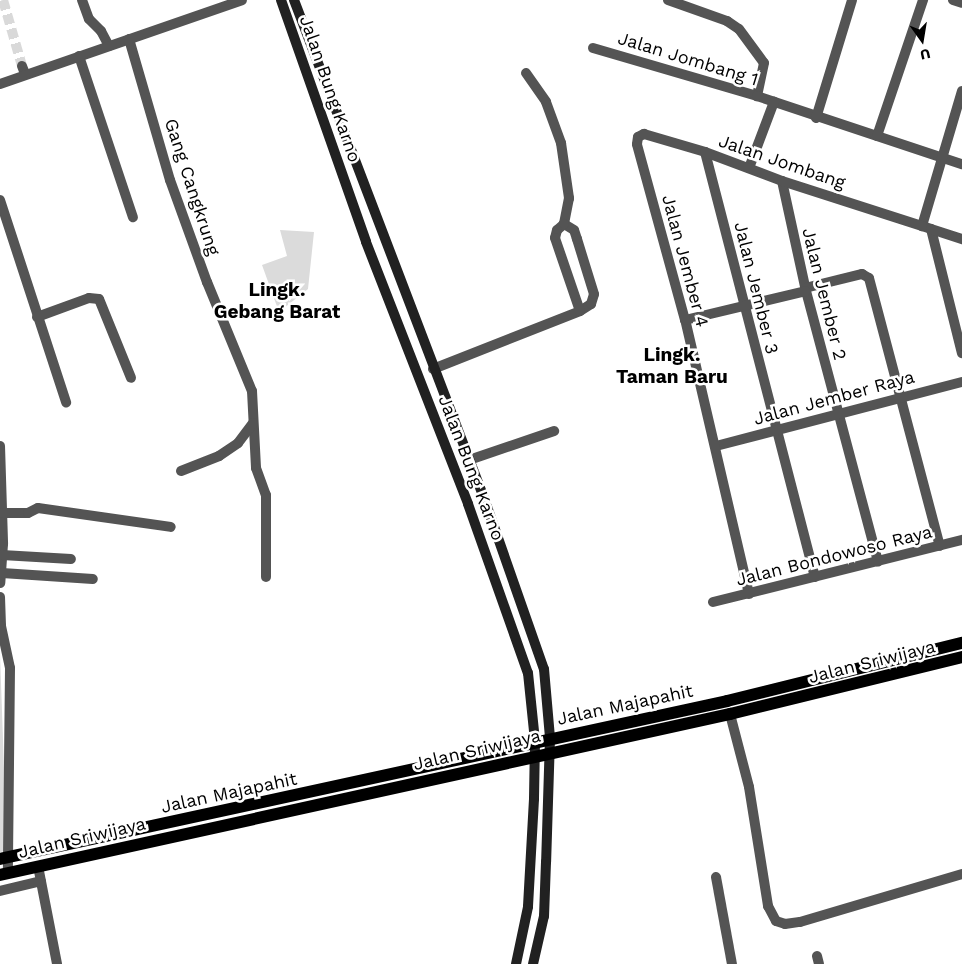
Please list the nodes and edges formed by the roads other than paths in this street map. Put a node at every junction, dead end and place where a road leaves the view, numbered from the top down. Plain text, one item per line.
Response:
1 (82, 0) edge
2 (242, 0) edge
3 (281, 0) edge
4 (294, 0) edge
5 (668, 0) edge
6 (852, 0) edge
7 (923, 0) edge
8 (953, 0) edge
9 (962, 3) edge
10 (130, 39) junction
11 (109, 46) junction
12 (593, 48) dead end
13 (79, 56) junction
14 (526, 73) dead end
15 (0, 84) edge
16 (962, 91) edge
17 (757, 96) junction
18 (774, 102) junction
19 (816, 118) junction
20 (877, 136) junction
21 (637, 144) joint
22 (706, 152) junction
23 (939, 156) junction
24 (962, 164) edge
25 (749, 168) junction
26 (782, 181) junction
27 (0, 200) edge
28 (133, 218) dead end
29 (3, 219) edge
30 (564, 224) junction
31 (927, 228) junction
32 (962, 239) edge
33 (389, 255) junction
34 (374, 260) junction
35 (806, 290) junction
36 (743, 305) junction
37 (580, 311) junction
38 (37, 317) junction
39 (685, 320) junction
40 (962, 353) edge
41 (433, 369) junction
42 (131, 378) dead end
43 (962, 382) edge
44 (901, 396) junction
45 (66, 402) dead end
46 (838, 414) junction
47 (253, 423) junction
48 (776, 430) junction
49 (554, 431) dead end
50 (1, 446) edge
51 (716, 446) junction
52 (469, 460) junction
53 (1, 464) edge
54 (182, 470) dead end
55 (484, 498) junction
56 (468, 504) junction
57 (3, 513) junction
58 (171, 527) dead end
59 (962, 540) edge
60 (2, 544) edge
61 (940, 546) junction
62 (2, 555) junction
63 (71, 559) dead end
64 (878, 562) junction
65 (266, 577) dead end
66 (815, 577) junction
67 (1, 578) edge
68 (93, 579) dead end
69 (749, 594) junction
70 (0, 597) edge
71 (713, 602) dead end
72 (962, 643) edge
73 (962, 658) edge
74 (830, 676) junction
75 (833, 690) junction
76 (730, 714) junction
77 (550, 738) junction
78 (535, 741) junction
79 (550, 752) junction
80 (534, 755) junction
81 (51, 850) junction
82 (5, 858) edge
83 (44, 865) junction
84 (4, 874) edge
85 (962, 874) edge
86 (716, 877) dead end
87 (41, 881) junction
88 (0, 891) edge
89 (521, 948) junction
90 (537, 952) junction
91 (57, 964) edge
92 (516, 964) edge
93 (533, 964) edge
94 (732, 964) edge

1 - 11 street
2 - 10 street
3 - 34 main road, Jalan Bung Karno
4 - 33 main road
5 - 17 street
6 - 19 street
7 - 20 street
8 - 9 street
10 - 11 street
10 - 47 street, Gang Cangkrung
11 - 13 street
12 - 17 street, Jalan Jombang 1
13 - 15 street
13 - 28 street
14 - 30 street
16 - 23 street
17 - 18 street, Jalan Jombang 1
18 - 19 street, Jalan Jombang 1
18 - 25 street, Jalan Jombang 1
19 - 20 street, Jalan Jombang 1
20 - 23 street, Jalan Jombang 1
21 - 22 street, Jalan Jombang
21 - 39 street, Jalan Jember 4
22 - 25 street, Jalan Jombang
22 - 36 street, Jalan Jember 3
23 - 24 street, Jalan Jombang 1
23 - 31 street
25 - 26 street, Jalan Jombang
26 - 31 street, Jalan Jombang
26 - 35 street, Jalan Jember 2
27 - 29 street
29 - 38 street
30 - 37 street
30 - 37 street
31 - 32 street, Jalan Jombang
31 - 40 street
33 - 34 main road
33 - 41 main road
34 - 56 main road, Jalan Bung Karno
35 - 36 street
35 - 44 street
35 - 46 street, Jalan Jember 2
36 - 39 street
36 - 48 street, Jalan Jember 3
37 - 41 street
38 - 42 street
38 - 45 street
39 - 51 street, Jalan Jember 4
41 - 52 main road
43 - 44 street, Jalan Jember Raya
44 - 46 street, Jalan Jember Raya
44 - 61 street
46 - 48 street, Jalan Jember Raya
46 - 64 street, Jalan Jember 2
47 - 54 street
47 - 65 street, Gang Cangkrung
48 - 51 street, Jalan Jember Raya
48 - 66 street, Jalan Jember 3
49 - 52 street
50 - 53 street
51 - 69 street, Jalan Jember 4
52 - 55 main road
53 - 57 street
55 - 56 main road
55 - 77 main road
56 - 78 main road, Jalan Bung Karno
57 - 58 street
57 - 60 street
59 - 61 street, Jalan Bondowoso Raya
60 - 62 street
61 - 64 street, Jalan Bondowoso Raya
62 - 63 street
62 - 67 street
64 - 66 street, Jalan Bondowoso Raya
66 - 69 street, Jalan Bondowoso Raya
67 - 68 street
69 - 71 street, Jalan Bondowoso Raya
70 - 82 street
72 - 74 main road, Jalan Majapahit
73 - 75 main road, Jalan Sriwijaya
74 - 75 main road
74 - 77 main road, Jalan Majapahit
75 - 76 main road, Jalan Sriwijaya
76 - 79 main road, Jalan Sriwijaya
76 - 85 street
77 - 78 main road, Jalan Majapahit
77 - 79 main road
78 - 80 main road, Jalan Bung Karno
78 - 81 main road, Jalan Majapahit
79 - 80 main road, Jalan Sriwijaya
79 - 90 main road
80 - 83 main road, Jalan Sriwijaya
80 - 89 main road, Jalan Bung Karno
81 - 82 main road, Jalan Majapahit
81 - 83 main road
82 - 84 street
83 - 84 main road, Jalan Sriwijaya
83 - 87 street
86 - 94 street
87 - 88 street
87 - 91 street
89 - 90 main road
89 - 92 main road, Jalan Bung Karno
90 - 93 main road

